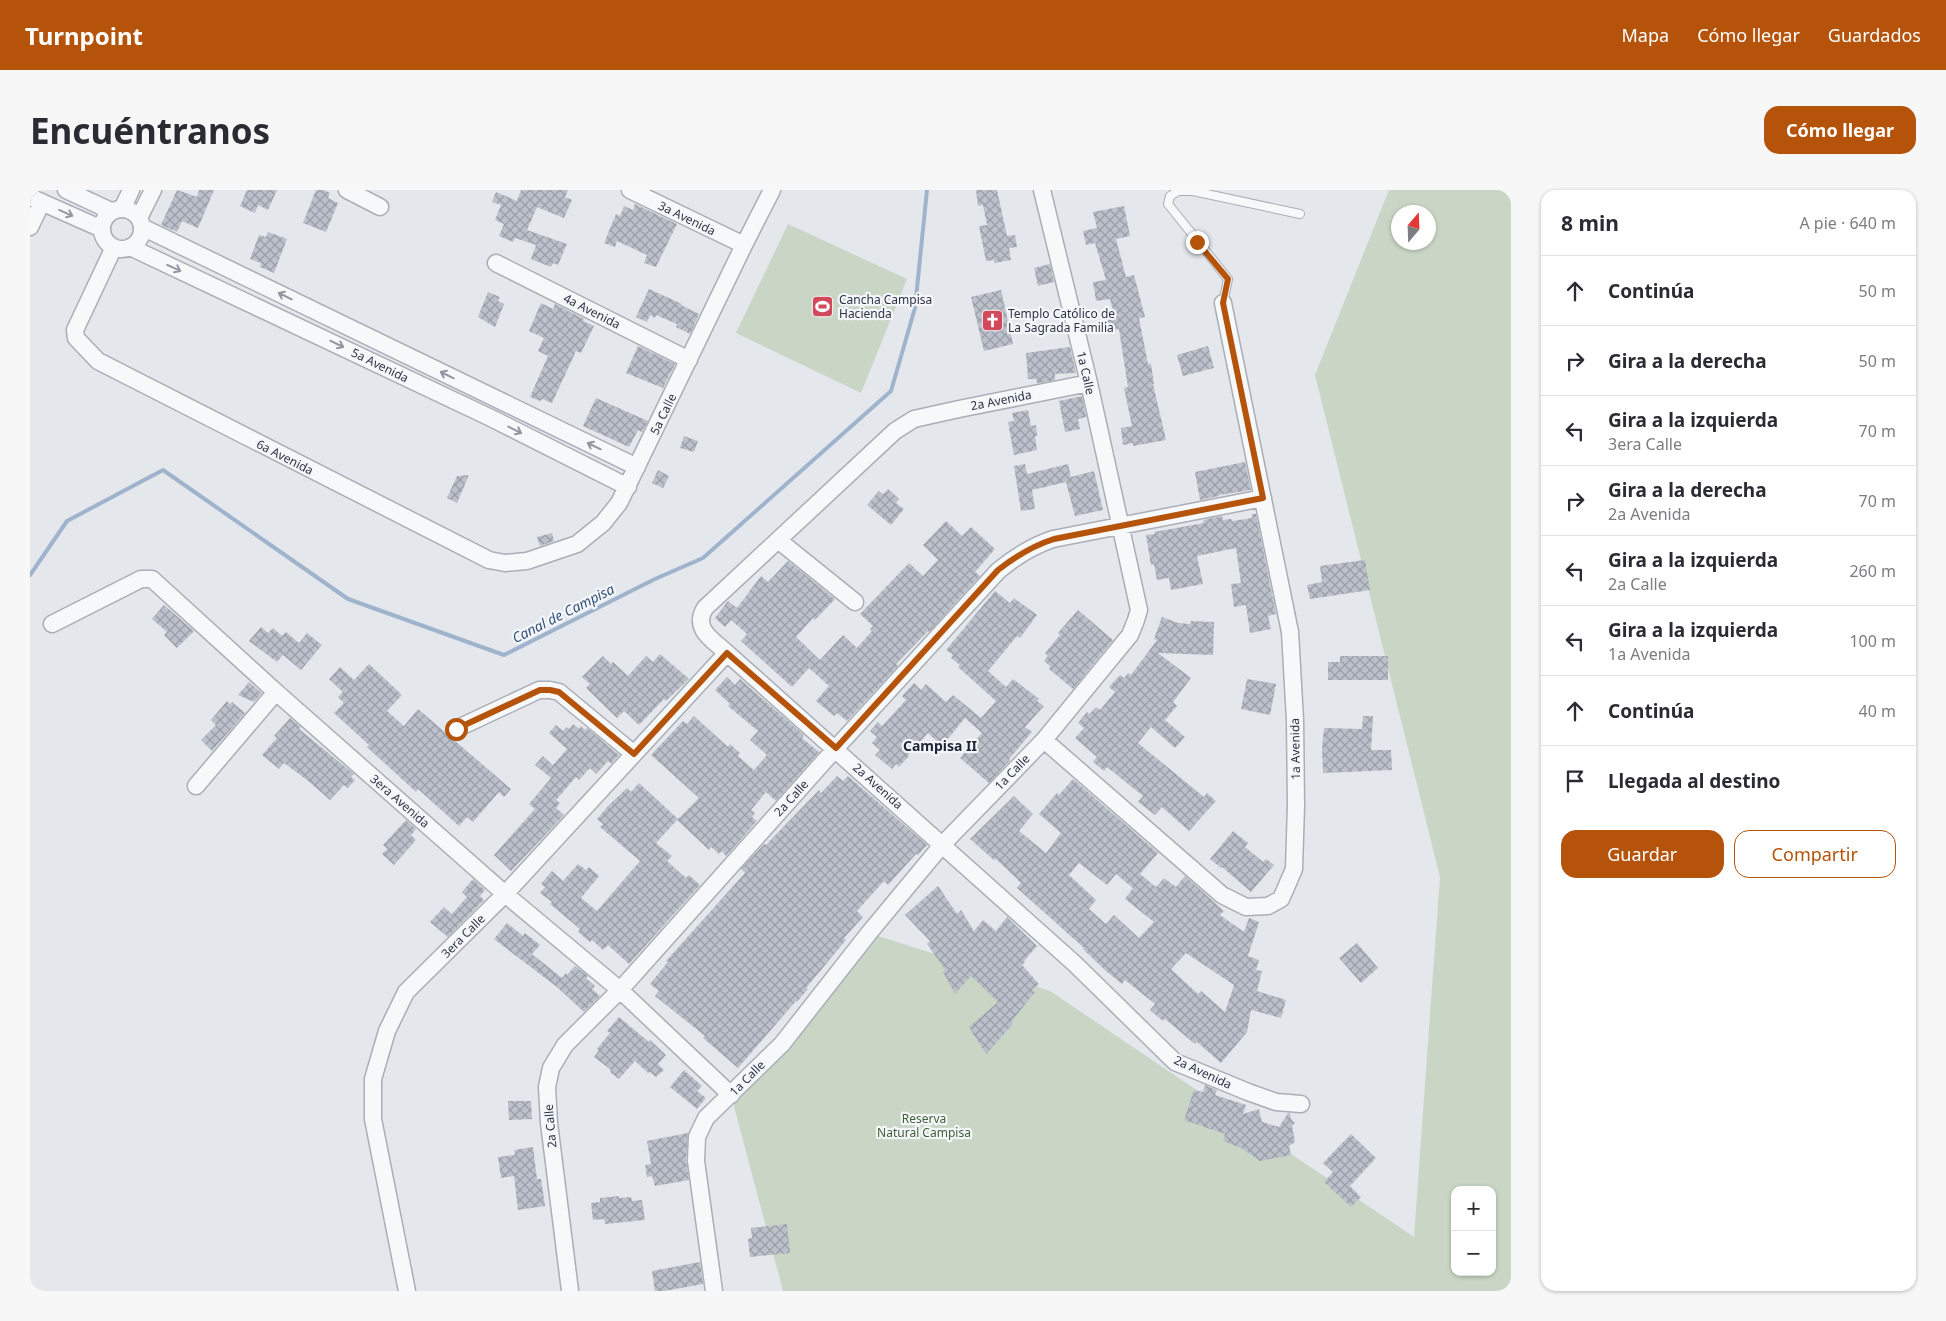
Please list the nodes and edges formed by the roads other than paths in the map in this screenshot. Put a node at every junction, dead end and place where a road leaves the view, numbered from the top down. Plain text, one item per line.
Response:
1 (66, 190) edge
2 (131, 190) edge
3 (153, 190) edge
4 (347, 190) edge
5 (630, 190) edge
6 (772, 190) edge
7 (1042, 190) edge
8 (36, 199) edge
9 (380, 206) dead end
10 (117, 210) junction
11 (1300, 214) dead end
12 (141, 223) junction
13 (30, 227) edge
14 (102, 229) junction
15 (744, 246) junction
16 (114, 247) junction
17 (130, 247) junction
18 (496, 263) dead end
19 (1223, 303) joint
20 (315, 310) junction
21 (306, 330) junction
22 (689, 360) junction
23 (1089, 384) junction
24 (499, 400) junction
25 (491, 418) junction
26 (638, 467) junction
27 (628, 487) junction
28 (1263, 498) junction
29 (1120, 527) junction
30 (778, 540) junction
31 (489, 560) joint
32 (855, 602) dead end
33 (52, 624) dead end
34 (727, 653) junction
35 (276, 692) junction
36 (456, 729) dead end
37 (1044, 740) junction
38 (836, 748) junction
39 (634, 754) junction
40 (196, 786) dead end
41 (942, 845) junction
42 (506, 894) junction
43 (620, 990) junction
44 (731, 1095) junction
45 (1301, 1104) dead end
46 (407, 1291) edge
47 (570, 1291) edge
48 (714, 1291) edge

1 - 10 street
2 - 10 street
3 - 12 street
4 - 9 street
5 - 15 street, 3a Avenida
6 - 15 street, 5a Calle
7 - 23 street, 1a Calle
8 - 13 street
8 -> 14 street
10 - 12 street
10 - 14 street
11 - 19 lane
12 - 17 street
20 -> 12 street, 5a Avenida
14 - 16 street
15 - 22 street, 5a Calle
16 - 17 street
16 - 31 street, 6a Avenida
17 -> 21 street, 5a Avenida
18 - 22 street, 4a Avenida
19 - 28 street, 1a Avenida
20 - 21 street
24 -> 20 street, 5a Avenida
21 -> 25 street, 5a Avenida
22 - 26 street, 5a Calle
23 - 29 street, 1a Calle
23 - 30 street, 2a Avenida
24 - 25 street
26 -> 24 street, 5a Avenida
25 -> 27 street, 5a Avenida
26 - 27 street, 5a Calle
27 - 31 street, 5a Calle
28 - 29 street, 2a Calle
28 - 37 street, 1a Avenida
29 - 37 street, 1a Calle
29 - 38 street, 2a Calle
30 - 32 street
30 - 34 street, 2a Avenida
33 - 35 street, 3era Avenida
34 - 38 street, 2a Avenida
34 - 39 street, 3era Calle
35 - 40 street
35 - 42 street, 3era Avenida
36 - 39 street
37 - 41 street, 1a Calle
38 - 41 street, 2a Avenida
38 - 43 street, 2a Calle
39 - 42 street, 3era Calle
41 - 44 street, 1a Calle
41 - 45 street, 2a Avenida
42 - 43 street, 3era Avenida
42 - 46 street, 3era Calle
43 - 44 street, 3era Avenida
43 - 47 street, 2a Calle
44 - 48 street, 1a Calle

